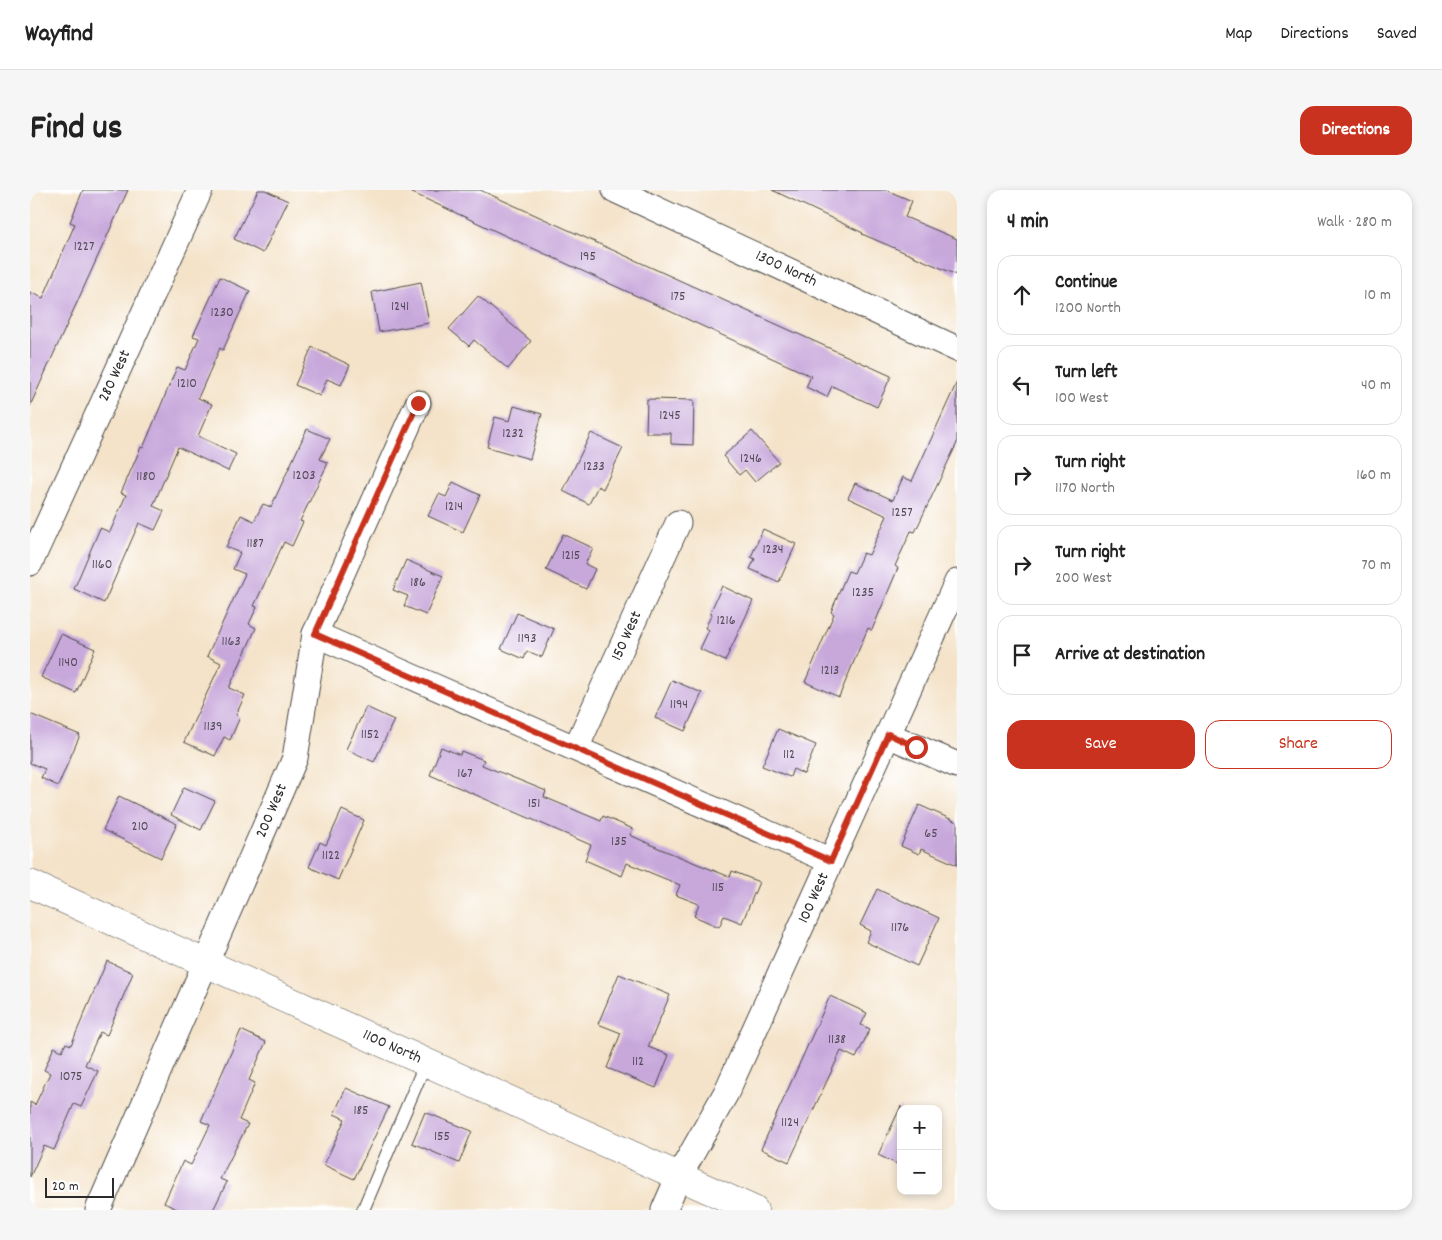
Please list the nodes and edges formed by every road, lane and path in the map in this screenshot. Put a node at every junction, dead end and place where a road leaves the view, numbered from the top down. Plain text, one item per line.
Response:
1 (200, 190) edge
2 (615, 190) edge
3 (957, 349) edge
4 (418, 403) dead end
5 (678, 523) dead end
6 (30, 563) edge
7 (957, 582) edge
8 (315, 634) junction
9 (888, 734) junction
10 (576, 748) junction
11 (957, 765) edge
12 (831, 861) junction
13 (30, 884) edge
14 (205, 963) junction
15 (426, 1062) junction
16 (679, 1176) junction
17 (98, 1210) edge
18 (363, 1210) edge
19 (664, 1210) edge
20 (754, 1210) edge

1 - 6 street, 280 West
2 - 3 street, 1300 North
4 - 8 street, 200 West
5 - 10 street, 150 West
7 - 9 street, 100 West
8 - 10 street
8 - 14 street, 200 West
9 - 11 street
9 - 12 street, 100 West
10 - 12 street
12 - 16 street, 100 West
13 - 14 main road, 1100 North
14 - 15 main road, 1100 North
14 - 17 street, 200 West
15 - 16 main road, 1100 North
15 - 18 lane
16 - 19 street, 100 West
16 - 20 main road, 1100 North

